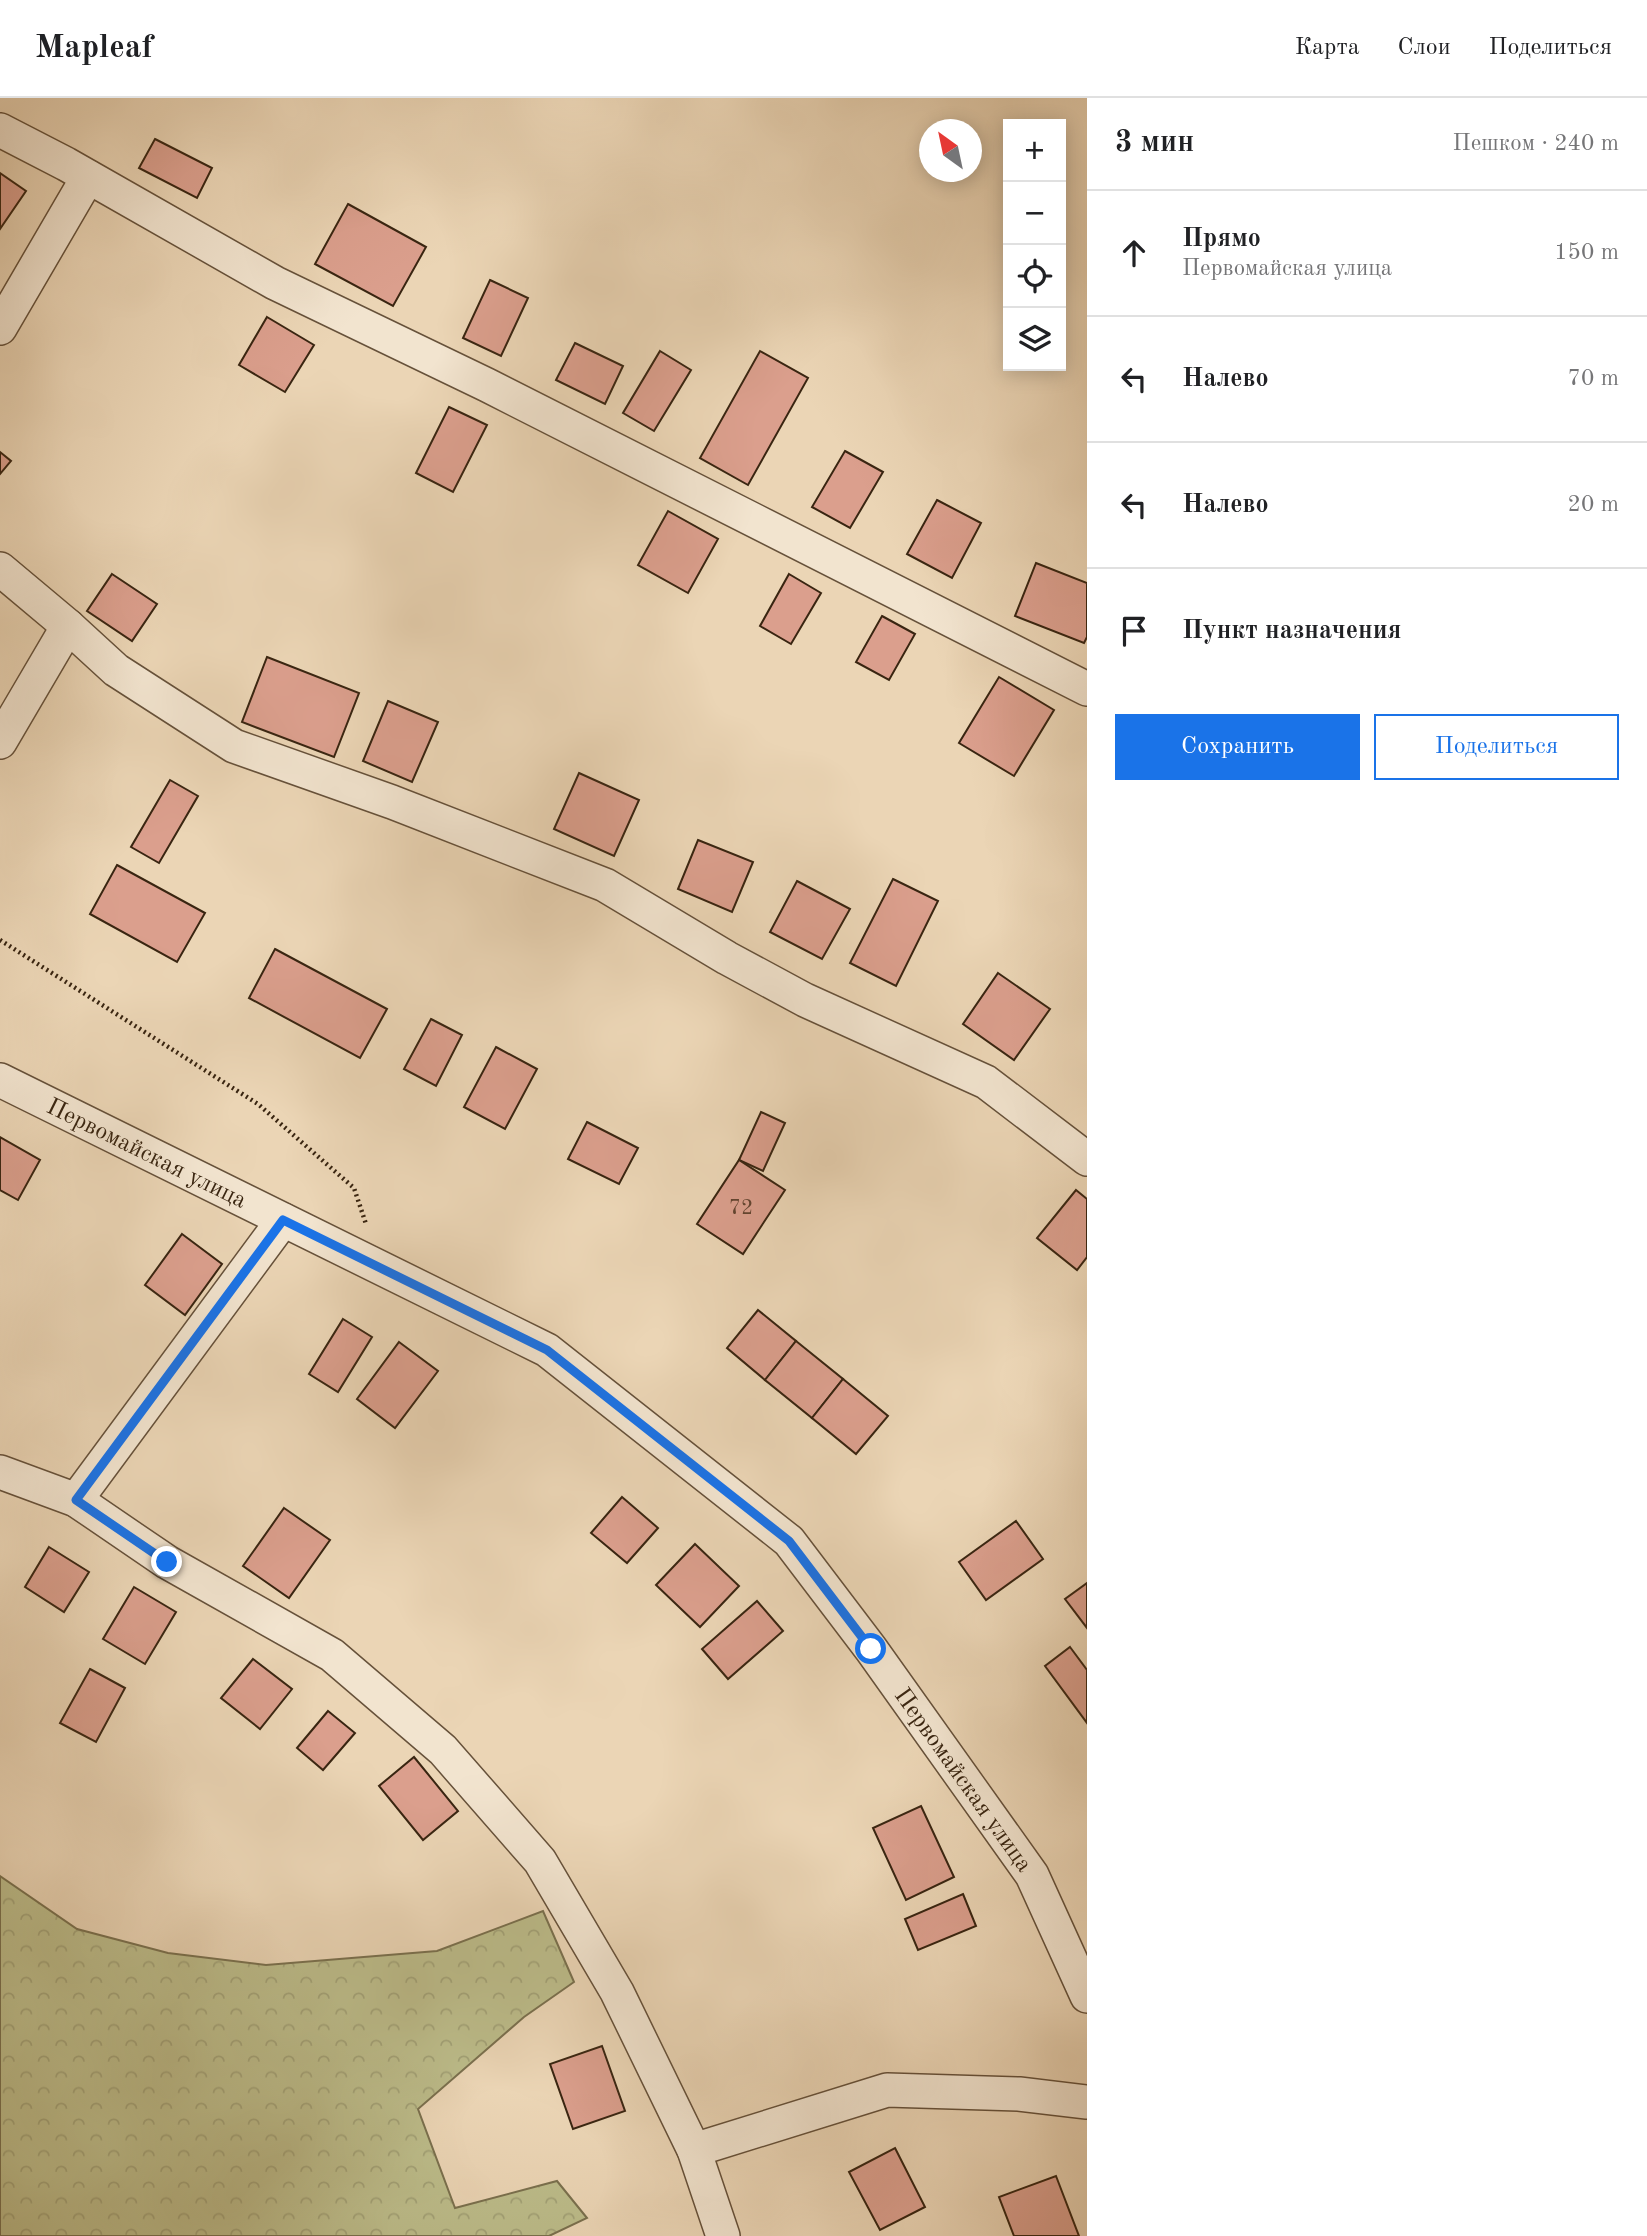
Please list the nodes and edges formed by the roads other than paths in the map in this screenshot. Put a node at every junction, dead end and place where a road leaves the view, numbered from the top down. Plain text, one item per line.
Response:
1 (0, 130) edge
2 (88, 177) junction
3 (0, 327) edge
4 (0, 569) edge
5 (68, 626) junction
6 (1087, 689) edge
7 (0, 742) edge
8 (0, 1080) edge
9 (1087, 1159) edge
10 (283, 1220) junction
11 (0, 1472) edge
12 (76, 1500) junction
13 (1087, 1996) edge
14 (1087, 2102) edge
15 (694, 2150) junction
16 (723, 2236) edge

1 - 2 street
2 - 3 street
2 - 6 street
4 - 5 street
5 - 7 street
5 - 9 street
8 - 10 street, Первомайская улица
10 - 12 street
10 - 13 street, Первомайская улица
11 - 12 street
12 - 15 street
14 - 15 street
15 - 16 street

